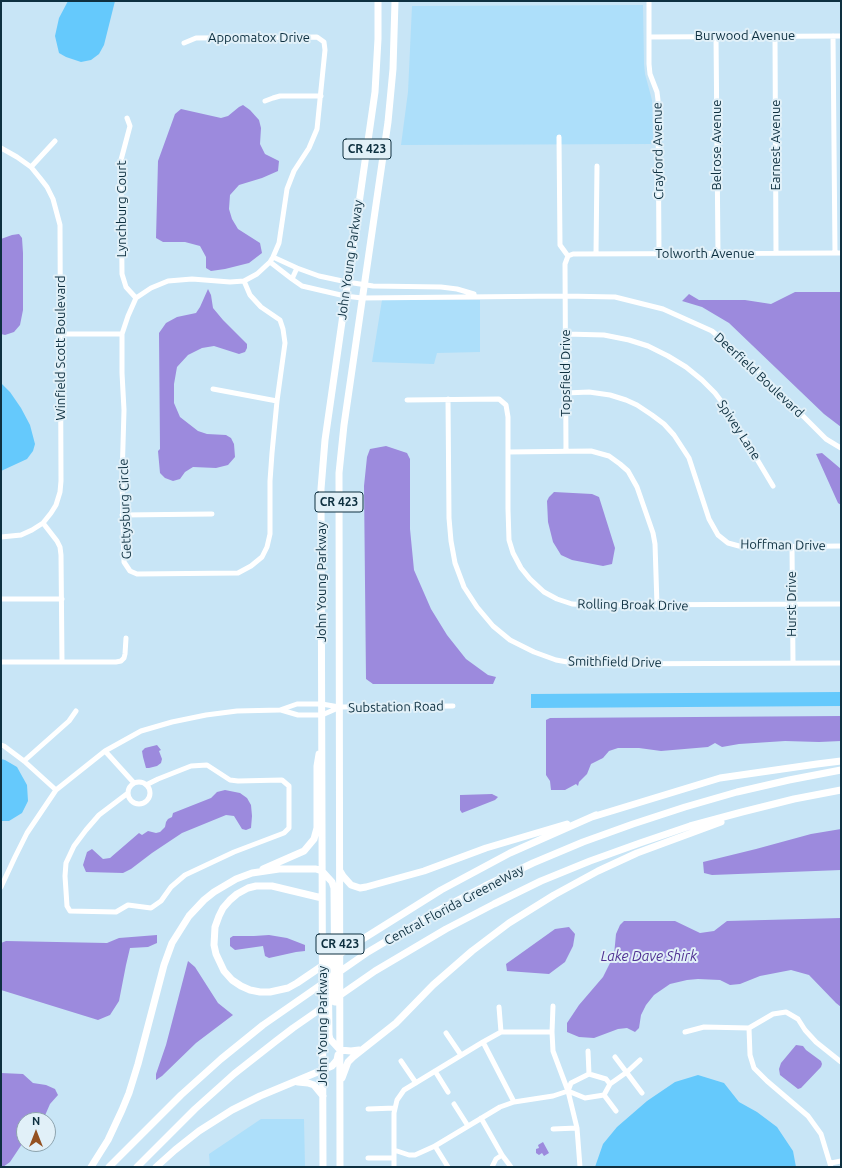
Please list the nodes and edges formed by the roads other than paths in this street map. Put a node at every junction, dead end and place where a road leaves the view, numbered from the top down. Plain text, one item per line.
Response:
1 (378, 1) edge
2 (395, 1) edge
3 (649, 1) edge
4 (716, 36) junction
5 (775, 36) junction
6 (833, 36) junction
7 (841, 36) edge
8 (649, 37) junction
9 (184, 43) dead end
10 (321, 96) junction
11 (265, 101) dead end
12 (127, 118) dead end
13 (559, 136) dead end
14 (55, 141) dead end
15 (1, 148) edge
16 (597, 166) dead end
17 (31, 167) junction
18 (776, 253) junction
19 (835, 253) junction
20 (841, 253) edge
21 (596, 254) junction
22 (659, 254) junction
23 (718, 254) junction
24 (568, 256) junction
25 (273, 257) junction
26 (270, 262) junction
27 (296, 268) junction
28 (292, 279) junction
29 (244, 281) junction
30 (347, 282) junction
31 (364, 285) junction
32 (345, 296) junction
33 (481, 296) junction
34 (565, 296) junction
35 (136, 298) junction
36 (362, 298) junction
37 (61, 334) junction
38 (122, 334) junction
39 (566, 334) junction
40 (214, 389) dead end
41 (566, 393) junction
42 (408, 400) dead end
43 (448, 400) junction
44 (277, 401) junction
45 (841, 448) edge
46 (566, 451) junction
47 (508, 452) junction
48 (773, 486) dead end
49 (212, 514) dead end
50 (122, 515) junction
51 (43, 523) junction
52 (1, 536) edge
53 (792, 546) junction
54 (841, 546) edge
55 (1, 599) edge
56 (62, 599) junction
57 (792, 604) junction
58 (841, 604) edge
59 (657, 605) junction
60 (126, 638) dead end
61 (1, 662) edge
62 (62, 662) junction
63 (793, 663) junction
64 (841, 663) edge
65 (322, 704) junction
66 (453, 706) dead end
67 (339, 707) junction
68 (280, 710) junction
69 (76, 711) dead end
70 (322, 715) junction
71 (322, 742) junction
72 (1, 745) edge
73 (105, 751) junction
74 (24, 761) junction
75 (841, 761) edge
76 (841, 770) edge
77 (134, 783) junction
78 (146, 785) junction
79 (56, 790) junction
80 (841, 790) edge
81 (128, 793) junction
82 (820, 794) junction
83 (596, 816) junction
84 (322, 871) junction
85 (340, 871) junction
86 (252, 873) junction
87 (1, 887) edge
88 (322, 898) junction
89 (322, 930) junction
90 (553, 1006) dead end
91 (499, 1007) dead end
92 (340, 1012) junction
93 (749, 1028) junction
94 (501, 1032) junction
95 (552, 1032) junction
96 (684, 1032) dead end
97 (446, 1033) dead end
98 (483, 1042) junction
99 (340, 1050) junction
100 (360, 1050) junction
101 (588, 1051) dead end
102 (461, 1055) junction
103 (615, 1057) dead end
104 (640, 1060) dead end
105 (401, 1061) dead end
106 (841, 1062) edge
107 (323, 1071) junction
108 (435, 1071) junction
109 (627, 1072) junction
110 (589, 1074) junction
111 (294, 1082) junction
112 (416, 1083) junction
113 (610, 1084) junction
114 (340, 1086) junction
115 (568, 1091) junction
116 (448, 1092) dead end
117 (642, 1093) dead end
118 (604, 1095) junction
119 (323, 1096) junction
120 (514, 1102) junction
121 (454, 1104) dead end
122 (395, 1108) junction
123 (368, 1109) dead end
124 (616, 1111) dead end
125 (481, 1118) junction
126 (468, 1126) junction
127 (577, 1128) junction
128 (553, 1129) dead end
129 (435, 1146) junction
130 (394, 1150) junction
131 (502, 1155) junction
132 (368, 1158) dead end
133 (394, 1158) junction
134 (841, 1161) edge
135 (831, 1165) edge
136 (91, 1167) edge
137 (109, 1167) edge
138 (137, 1167) edge
139 (156, 1167) edge
140 (323, 1167) edge
141 (340, 1167) edge
142 (394, 1167) edge
143 (448, 1167) edge
144 (492, 1167) edge
145 (511, 1167) edge
146 (580, 1167) edge

1 - 30 highway, John Young Parkway / CR 423
2 - 31 highway, John Young Parkway / CR 423
3 - 8 street, Crayford Avenue
4 - 5 street, Burwood Avenue
4 - 8 street, Burwood Avenue
4 - 23 street, Belrose Avenue
5 - 6 street, Burwood Avenue
5 - 18 street, Earnest Avenue
6 - 7 street, Burwood Avenue
6 - 19 street
8 - 22 street, Crayford Avenue
9 - 10 street, Appomatox Drive
10 - 11 street
10 - 25 street, Appomatox Drive
12 - 35 street, Lynchburg Court
13 - 24 street
14 - 17 street
15 - 17 street, Winfield Scott Boulevard
16 - 21 street
17 - 37 street, Winfield Scott Boulevard
18 - 19 street, Tolworth Avenue
18 - 23 street, Tolworth Avenue
19 - 20 street, Tolworth Avenue
21 - 22 street, Tolworth Avenue
21 - 24 street, Tolworth Avenue
22 - 23 street, Tolworth Avenue
24 - 34 street, Topsfield Drive
25 - 26 street
25 - 27 street, Deerfield Boulevard
26 - 28 street, Deerfield Boulevard
26 - 29 street
27 - 28 street
27 - 30 street, Deerfield Boulevard
28 - 32 street, Deerfield Boulevard
29 - 35 street
29 - 44 street, Gettysburg Circle
30 - 31 street, Deerfield Boulevard
30 - 32 highway, John Young Parkway / CR 423
31 - 33 street, Deerfield Boulevard
31 - 36 highway, John Young Parkway / CR 423
32 - 36 street, Deerfield Boulevard
32 - 65 highway, John Young Parkway / CR 423
33 - 34 street, Deerfield Boulevard
33 - 36 street, Deerfield Boulevard
34 - 39 street, Topsfield Drive
34 - 45 street, Deerfield Boulevard
35 - 38 street, Gettysburg Circle
36 - 67 highway, John Young Parkway / CR 423
37 - 38 street
37 - 51 street, Winfield Scott Boulevard
38 - 50 street, Gettysburg Circle
39 - 41 street, Topsfield Drive
39 - 48 street, Spivey Lane
40 - 44 street
41 - 46 street, Topsfield Drive
41 - 53 street, Hoffman Drive
42 - 43 street, Rolling Broak Drive
43 - 47 street, Rolling Broak Drive
43 - 63 street, Smithfield Drive
44 - 50 street, Gettysburg Circle
46 - 47 street
46 - 59 street
47 - 59 street, Rolling Broak Drive
49 - 50 street
51 - 52 street, Winfield Scott Boulevard
51 - 56 street
53 - 54 street, Hoffman Drive
53 - 57 street, Hurst Drive
55 - 56 street
56 - 62 street
57 - 58 street, Rolling Broak Drive
57 - 59 street, Rolling Broak Drive
57 - 63 street, Hurst Drive
60 - 62 street
61 - 62 street
63 - 64 street, Smithfield Drive
65 - 67 street
65 - 68 street
65 - 70 highway, John Young Parkway / CR 423
66 - 67 street, Substation Road
67 - 70 street
67 - 85 highway, John Young Parkway / CR 423
68 - 70 street
68 - 73 street
69 - 74 street
70 - 71 highway, John Young Parkway / CR 423
71 - 84 highway, John Young Parkway / CR 423
71 - 86 highway
72 - 74 street
73 - 77 street
73 - 79 street
74 - 79 street
75 - 83 highway
76 - 137 highway, Central Florida GreeneWay
77 - 78 street
77 - 81 street
78 - 81 street
78 - 81 street
79 - 87 street
80 - 82 highway, Central Florida GreeneWay
82 - 100 highway
82 - 138 highway, Central Florida GreeneWay
83 - 85 highway
83 - 88 highway
84 - 86 highway
84 - 88 highway, John Young Parkway / CR 423
84 - 92 highway
85 - 92 highway, John Young Parkway / CR 423
86 - 136 highway
88 - 89 highway, John Young Parkway / CR 423
89 - 99 highway
89 - 107 highway, John Young Parkway / CR 423
90 - 95 street
91 - 94 street
92 - 99 highway, John Young Parkway / CR 423
93 - 96 street
93 - 106 street
93 - 135 street
94 - 95 street
94 - 98 street
95 - 115 street
97 - 102 street
98 - 102 street
98 - 120 street
99 - 100 highway
99 - 107 highway
99 - 114 highway, John Young Parkway / CR 423
100 - 114 highway
101 - 110 street
102 - 108 street
103 - 109 street
104 - 109 street
105 - 112 street
107 - 111 highway
107 - 119 highway, John Young Parkway / CR 423
108 - 112 street
108 - 116 street
109 - 113 street
109 - 117 street
110 - 113 street
110 - 115 street
111 - 119 highway
111 - 139 highway
112 - 122 street
113 - 118 street
114 - 141 highway, John Young Parkway / CR 423
115 - 118 street
115 - 120 street
115 - 127 street
118 - 124 street
119 - 140 highway, John Young Parkway / CR 423
120 - 125 street
121 - 126 street
122 - 123 street
122 - 130 street
125 - 126 street
125 - 131 street
126 - 129 street
127 - 128 street
127 - 146 street
129 - 130 street
129 - 143 street
130 - 133 street
131 - 144 street
131 - 145 street
132 - 133 street
133 - 142 street
134 - 135 street

